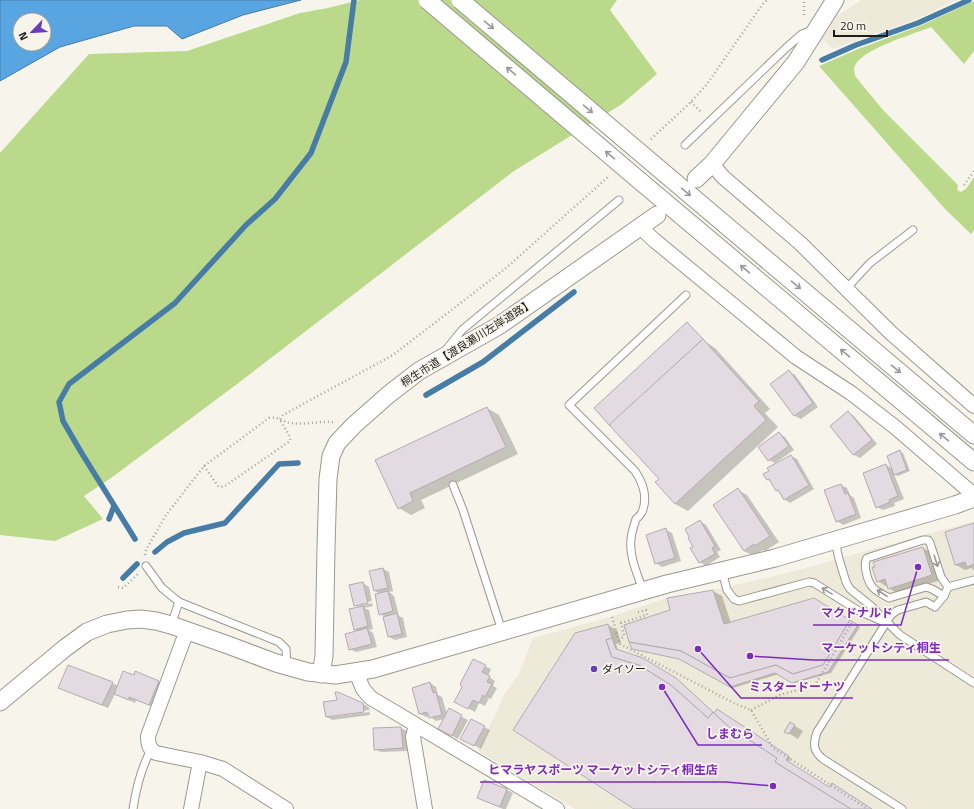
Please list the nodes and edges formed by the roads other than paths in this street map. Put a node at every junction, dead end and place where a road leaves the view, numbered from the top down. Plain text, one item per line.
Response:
1 (427, 0) edge
2 (460, 0) edge
3 (835, 0) edge
4 (818, 29) junction
5 (685, 146) dead end
6 (712, 164) junction
7 (696, 179) dead end
8 (619, 200) dead end
9 (657, 215) dead end
10 (640, 227) junction
11 (913, 230) dead end
12 (846, 289) junction
13 (686, 295) dead end
14 (439, 359) junction
15 (974, 406) edge
16 (974, 435) edge
17 (974, 462) edge
18 (453, 485) dead end
19 (974, 496) edge
20 (834, 540) junction
21 (146, 566) road end
22 (722, 571) junction
23 (974, 580) edge
24 (948, 587) junction
25 (643, 591) junction
26 (944, 596) junction
27 (179, 602) junction
28 (886, 622) junction
29 (171, 625) junction
30 (188, 631) junction
31 (502, 633) junction
32 (287, 667) junction
33 (356, 672) junction
34 (321, 674) junction
35 (974, 683) edge
36 (0, 702) edge
37 (416, 725) junction
38 (151, 750) junction
39 (200, 762) junction
40 (133, 809) edge
41 (191, 809) edge
42 (286, 809) edge
43 (425, 809) edge
44 (557, 809) edge
45 (902, 809) edge

17 -> 1 street, bridge
2 -> 16 street, bridge
3 - 4 street
4 - 5 lane
4 - 6 street
6 - 7 street
6 - 12 street
8 - 14 lane
9 - 10 street, 桐生市道【渡良瀬川左岸道路】
10 - 14 street, 桐生市道【渡良瀬川左岸道路】
10 - 19 street
11 - 12 lane
12 - 15 street
13 - 25 lane
14 - 34 street, 桐生市道【渡良瀬川左岸道路】
18 - 31 lane
19 - 20 street
20 - 22 street
20 - 28 lane
21 - 27 lane
22 - 25 street
28 -> 22 lane
23 - 24 lane
24 - 26 lane
26 -> 24 lane
25 - 31 street
26 - 28 lane
27 - 29 lane
27 - 32 lane
28 - 35 lane
28 - 45 lane
29 - 30 street
29 - 36 street
30 - 32 street
30 - 38 street
31 - 33 street
32 - 34 street
33 - 34 street
33 - 37 street
37 - 43 street
37 - 44 street
38 - 39 street
38 - 40 lane
39 - 41 street
39 - 42 street

